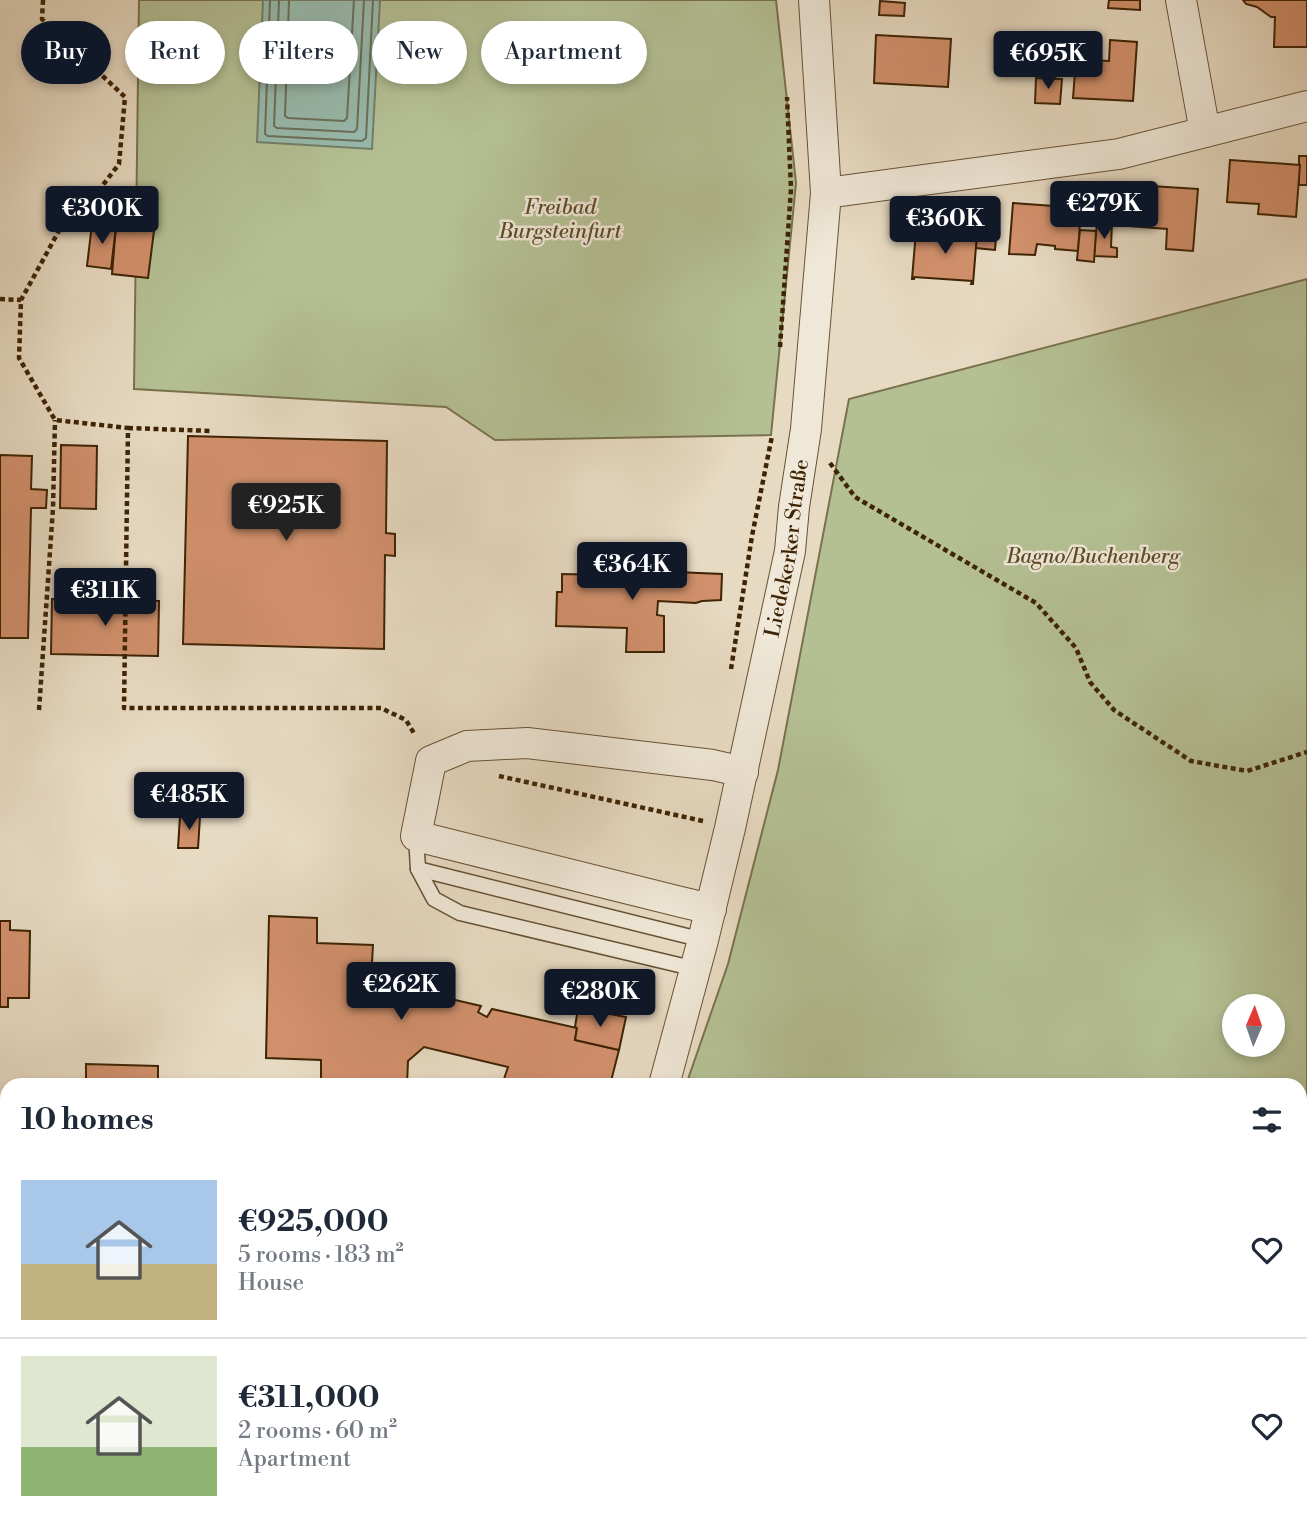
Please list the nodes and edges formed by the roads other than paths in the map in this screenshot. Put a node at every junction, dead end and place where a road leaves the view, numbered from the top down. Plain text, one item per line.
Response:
1 (814, 0) edge
2 (1181, 0) edge
3 (1307, 106) edge
4 (1205, 132) junction
5 (827, 193) junction
6 (743, 772) junction
7 (416, 836) junction
8 (418, 869) junction
9 (711, 909) junction
10 (704, 940) junction
11 (696, 969) junction
12 (666, 1078) edge

1 - 5 street, Liedekerker Straße
2 - 4 street
3 - 4 street
4 - 5 street
5 - 6 street, Liedekerker Straße
6 - 7 street
6 - 9 street, Liedekerker Straße
7 - 8 lane
7 - 9 street
8 - 10 lane
8 - 11 lane
9 - 10 street, Liedekerker Straße
10 - 11 street, Liedekerker Straße
11 - 12 street, Liedekerker Straße

